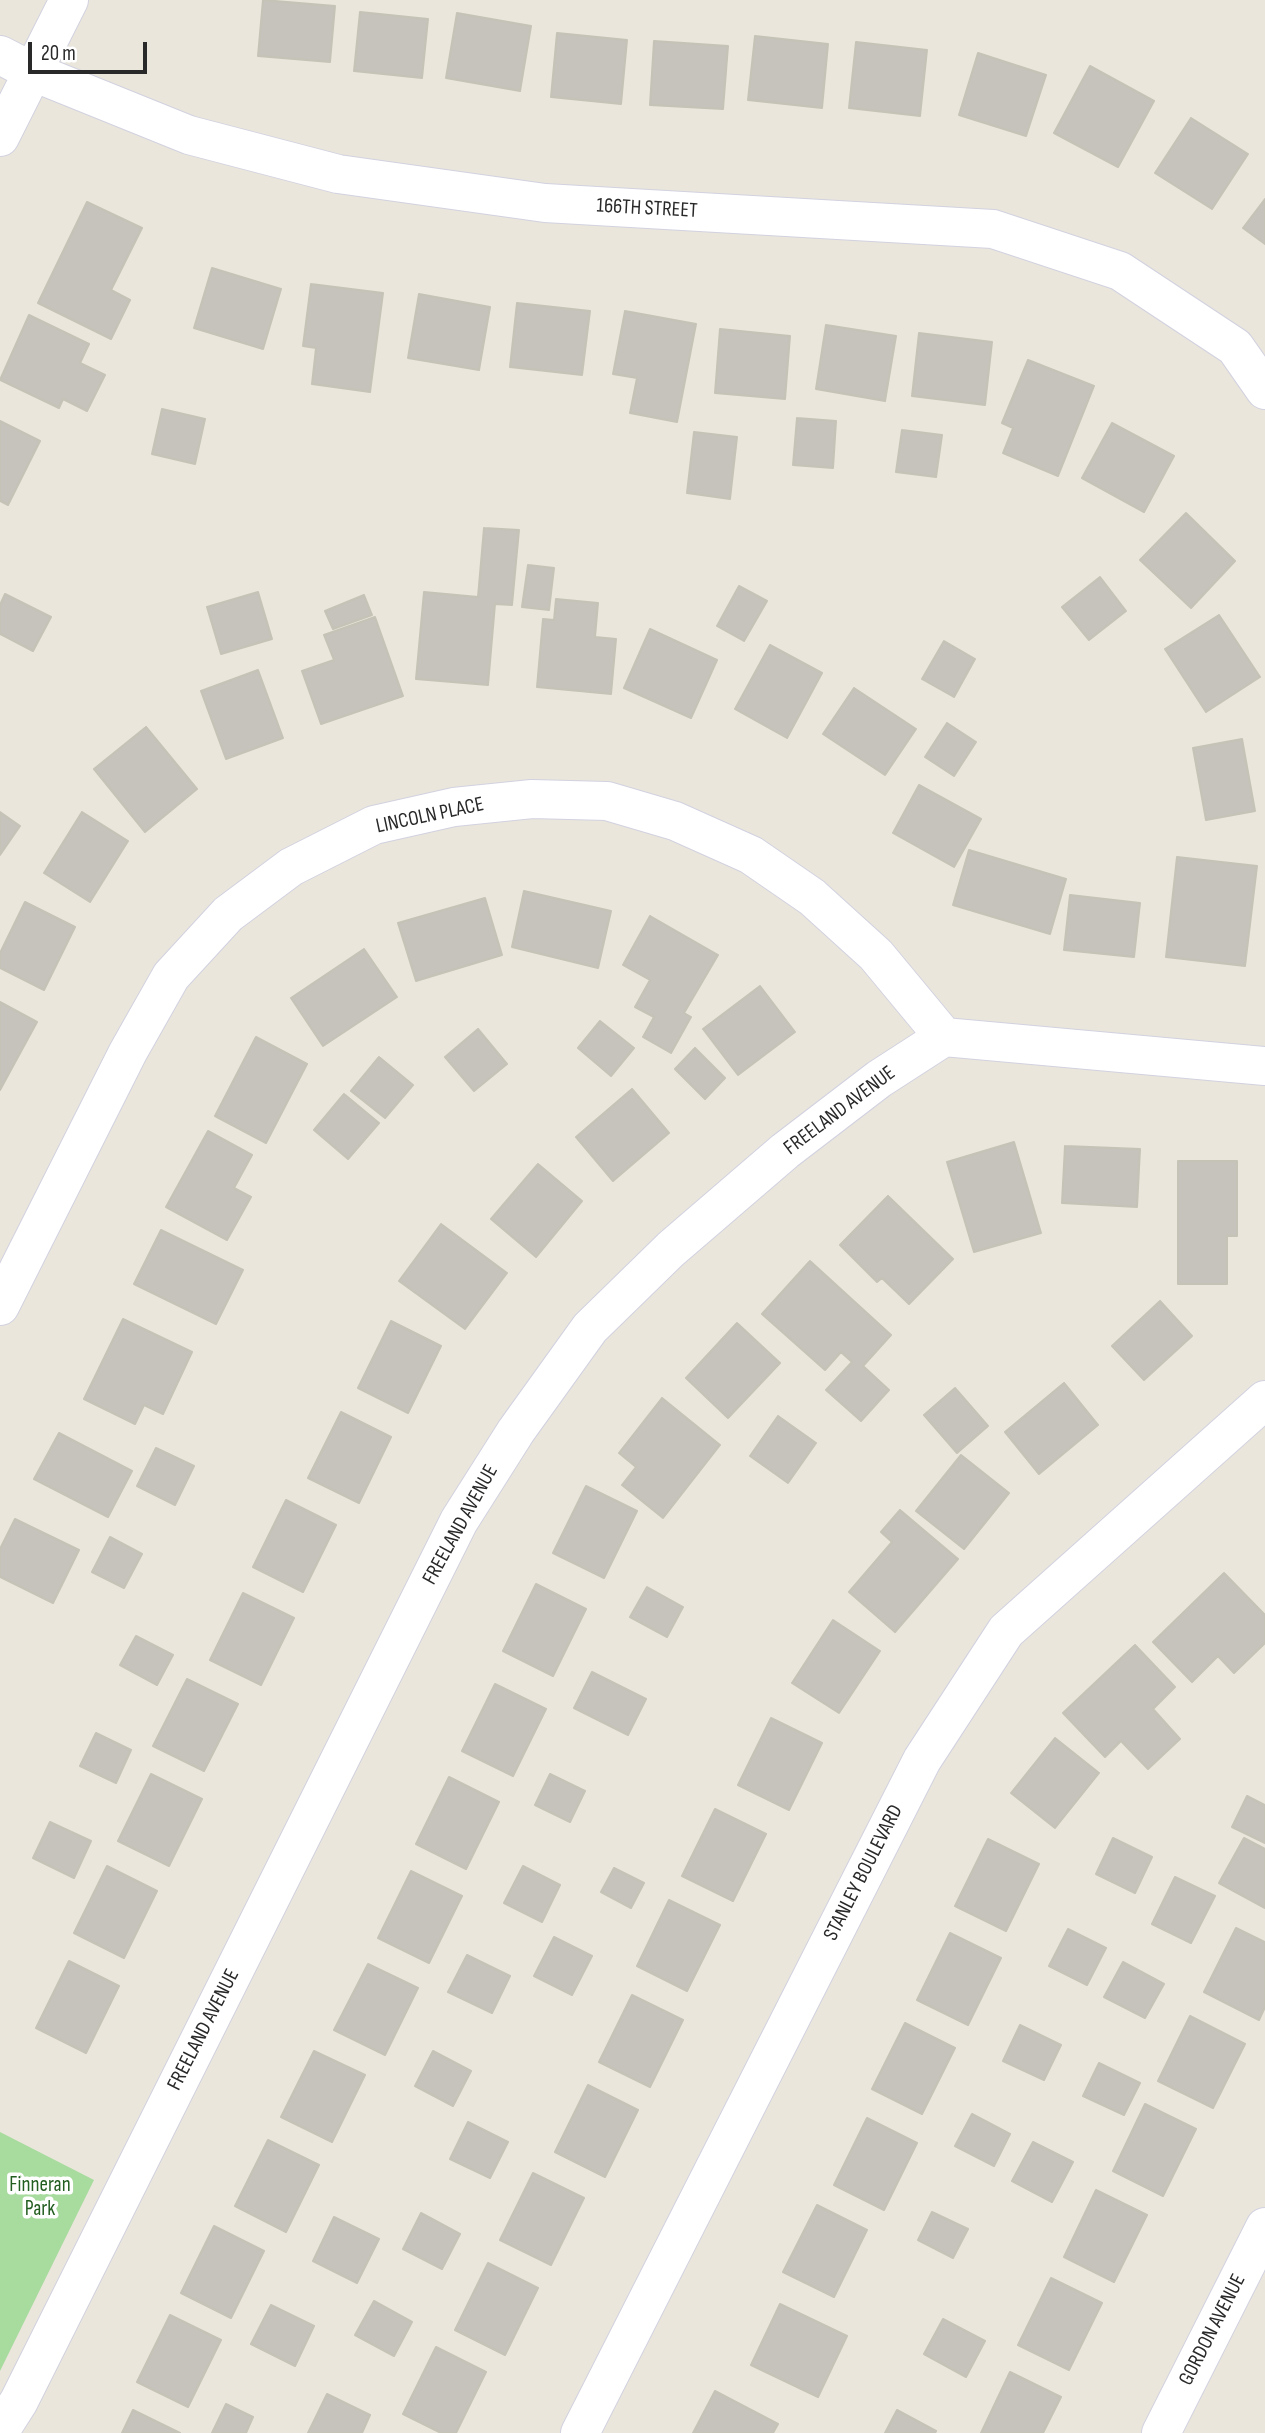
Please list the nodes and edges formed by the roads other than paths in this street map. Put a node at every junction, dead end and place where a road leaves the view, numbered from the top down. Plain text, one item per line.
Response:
1 (69, 0) edge
2 (17, 63) edge
3 (0, 137) edge
4 (1265, 390) edge
5 (944, 1037) junction
6 (1265, 1066) edge
7 (0, 1306) edge
8 (1265, 1401) edge
9 (1265, 2227) edge
10 (0, 2431) edge
11 (580, 2433) edge
12 (1161, 2433) edge

1 - 2 street
2 - 3 street
2 - 4 street, 166TH STREET
5 - 6 street
5 - 7 street, LINCOLN PLACE
5 - 10 street, FREELAND AVENUE
8 - 11 street, STANLEY BOULEVARD
9 - 12 street, GORDON AVENUE

